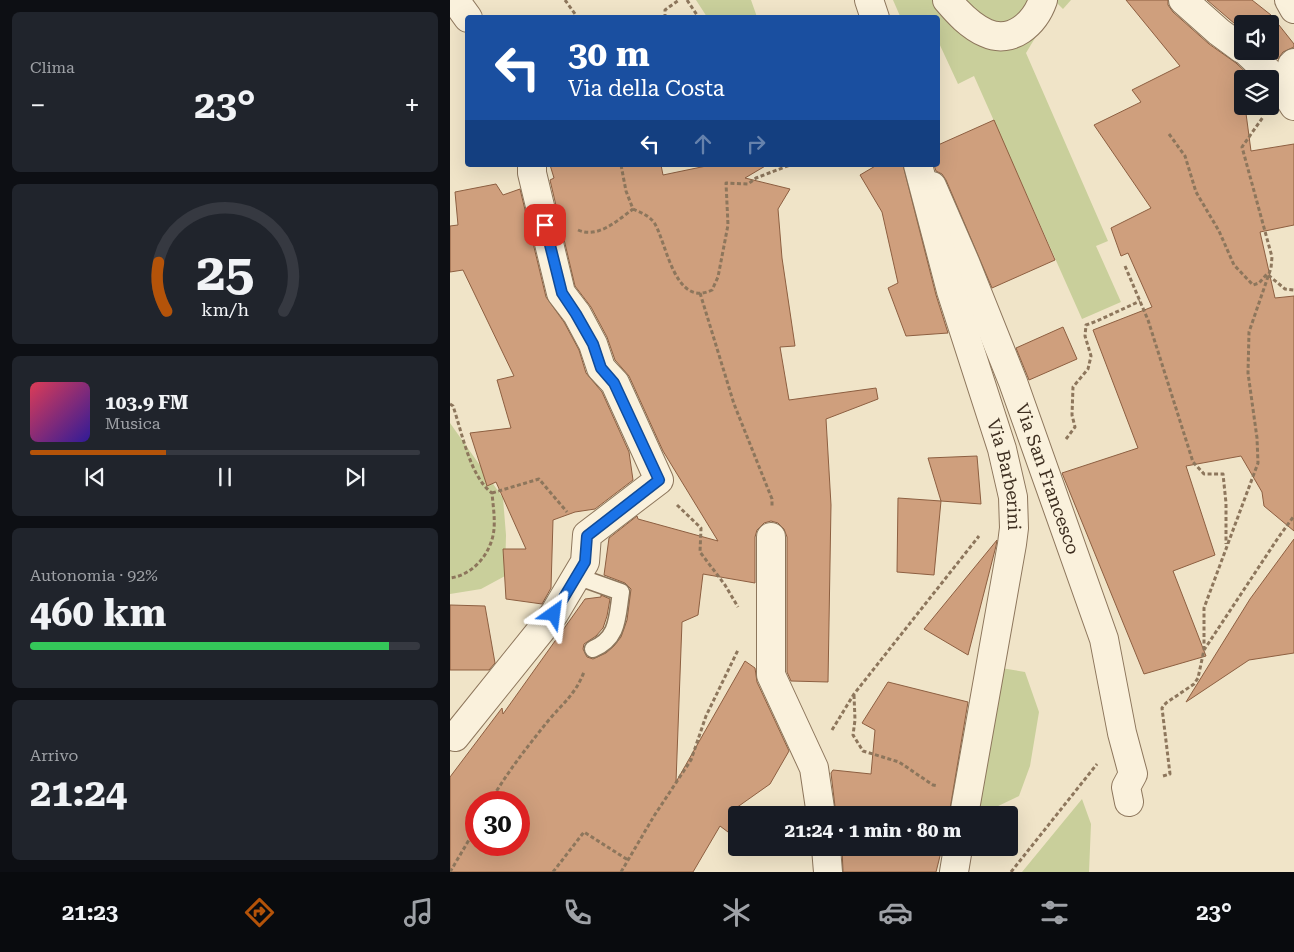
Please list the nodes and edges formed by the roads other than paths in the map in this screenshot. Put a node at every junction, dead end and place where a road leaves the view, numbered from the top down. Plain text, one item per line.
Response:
1 (455, 0) edge
2 (868, 0) edge
3 (947, 0) edge
4 (1043, 0) edge
5 (1182, 0) edge
6 (1289, 0) edge
7 (1294, 9) edge
8 (466, 15) edge
9 (875, 15) edge
10 (1234, 43) edge
11 (1255, 60) edge
12 (1294, 63) edge
13 (1294, 68) edge
14 (1294, 106) edge
15 (532, 167) edge
16 (919, 167) edge
17 (923, 167) edge
18 (771, 537) road end
19 (576, 576) junction
20 (592, 649) road end
21 (455, 736) dead end
22 (1128, 794) road end
23 (966, 804) edge
24 (820, 806) edge
25 (827, 856) edge
26 (957, 856) edge
27 (828, 872) edge
28 (954, 872) edge

1 - 8 street
2 - 9 street
3 - 4 street
5 - 10 street
6 - 7 street
11 - 14 street
12 - 13 street
15 - 19 street
16 - 23 street, Via Barberini
17 - 22 street, Via San Francesco
18 - 24 street
19 - 20 lane
19 - 21 street
25 - 27 street
26 - 28 street

